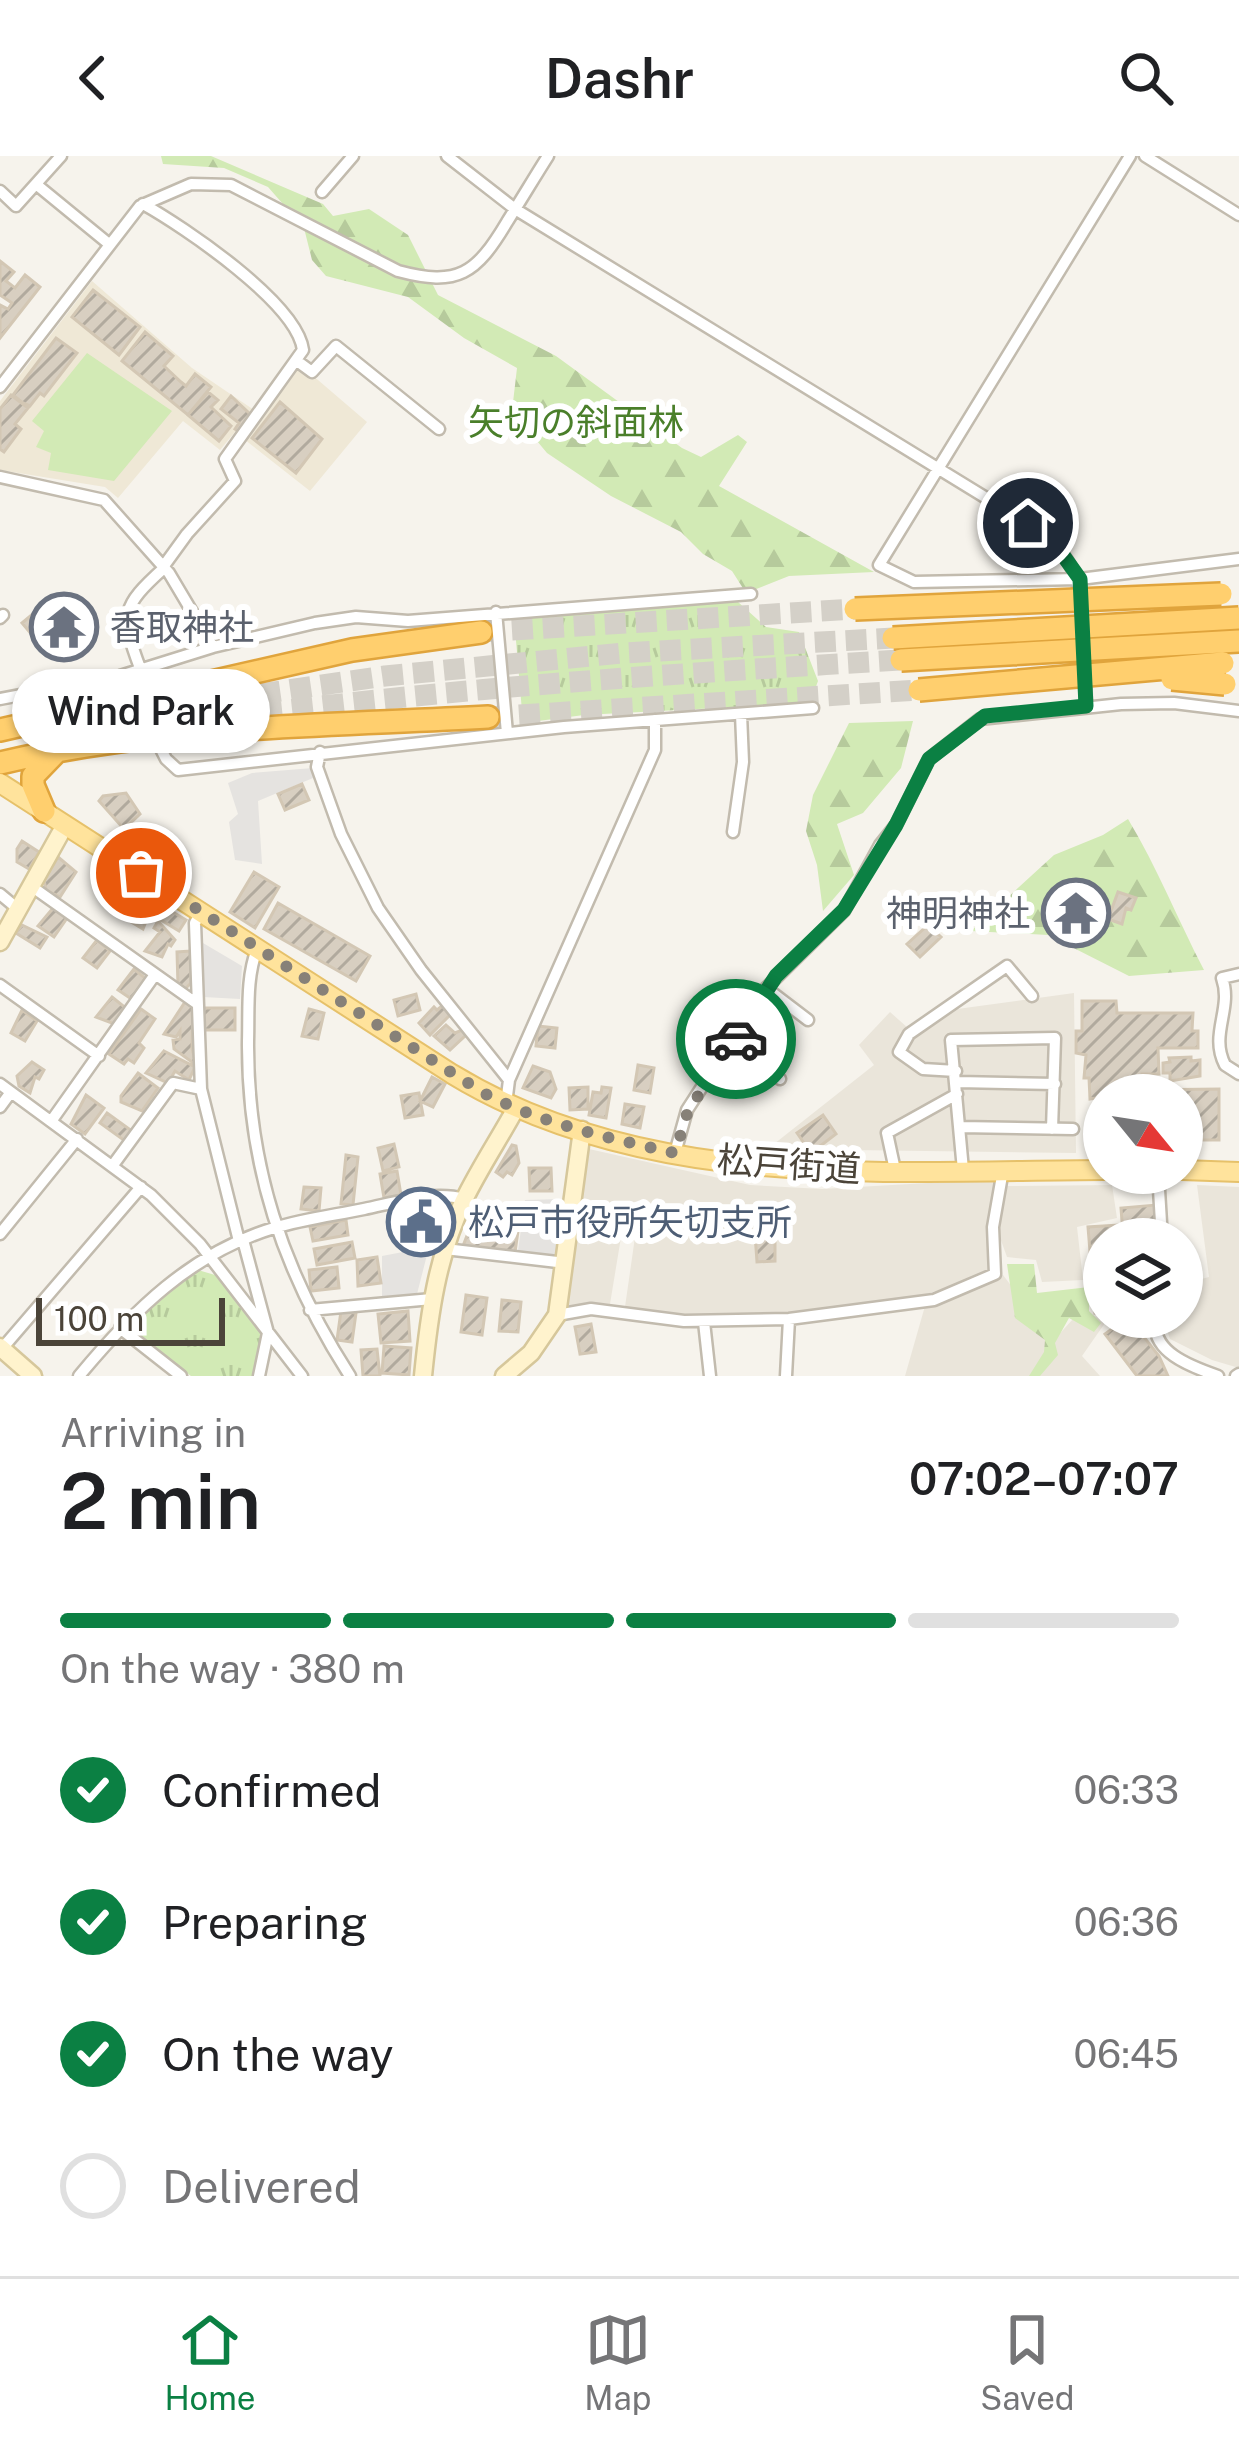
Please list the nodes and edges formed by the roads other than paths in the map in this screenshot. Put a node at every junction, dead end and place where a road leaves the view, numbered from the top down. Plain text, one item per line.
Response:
1 (61, 156) edge
2 (353, 156) edge
3 (447, 156) edge
4 (548, 156) edge
5 (1130, 156) edge
6 (1144, 156) edge
7 (37, 185) junction
8 (0, 191) edge
9 (322, 192) dead end
10 (143, 204) junction
11 (515, 209) junction
12 (1239, 214) edge
13 (109, 244) junction
14 (297, 362) junction
15 (0, 387) edge
16 (439, 429) dead end
17 (937, 467) junction
18 (0, 477) edge
19 (1239, 559) edge
20 (164, 567) junction
21 (1077, 589) junction
22 (1230, 590) edge
23 (751, 594) dead end
24 (855, 608) tunnel mouth
25 (496, 612) junction
26 (1239, 619) edge
27 (481, 632) tunnel mouth
28 (1239, 640) edge
29 (213, 647) junction
30 (140, 668) junction
31 (1232, 674) edge
32 (120, 676) junction
33 (919, 690) tunnel mouth
34 (0, 698) edge
35 (1086, 706) junction
36 (97, 707) junction
37 (813, 708) dead end
38 (1239, 711) edge
39 (741, 714) junction
40 (488, 718) tunnel mouth
41 (655, 720) junction
42 (0, 730) edge
43 (507, 733) junction
44 (155, 737) junction
45 (60, 749) junction
46 (320, 752) junction
47 (0, 763) edge
48 (0, 783) edge
49 (44, 811) junction
50 (65, 825) junction
51 (733, 832) dead end
52 (31, 886) junction
53 (0, 894) edge
54 (18, 909) junction
55 (201, 912) junction
56 (0, 942) edge
57 (257, 949) junction
58 (1239, 974) edge
59 (154, 976) junction
60 (0, 985) edge
61 (766, 988) junction
62 (1031, 996) dead end
63 (196, 1003) junction
64 (808, 1020) dead end
65 (733, 1043) junction
66 (99, 1056) junction
67 (1239, 1074) edge
68 (781, 1079) dead end
69 (509, 1080) junction
70 (957, 1082) junction
71 (0, 1084) edge
72 (1055, 1084) junction
73 (201, 1089) junction
74 (11, 1092) junction
75 (511, 1106) junction
76 (0, 1107) edge
77 (52, 1120) junction
78 (960, 1127) junction
79 (1052, 1129) junction
80 (1072, 1129) dead end
81 (583, 1130) junction
82 (77, 1139) junction
83 (675, 1153) junction
84 (113, 1165) junction
85 (896, 1170) junction
86 (963, 1170) junction
87 (1083, 1170) edge
88 (1003, 1171) junction
89 (1203, 1171) edge
90 (1239, 1172) edge
91 (141, 1187) junction
92 (464, 1199) junction
93 (275, 1228) junction
94 (0, 1234) edge
95 (241, 1240) junction
96 (445, 1249) junction
97 (209, 1255) junction
98 (566, 1263) junction
99 (432, 1299) junction
100 (310, 1310) junction
101 (557, 1315) junction
102 (789, 1319) junction
103 (704, 1322) junction
104 (120, 1328) junction
105 (268, 1333) junction
106 (1156, 1338) edge
107 (1, 1349) edge
108 (33, 1376) edge
109 (79, 1376) edge
110 (181, 1376) edge
111 (259, 1376) edge
112 (302, 1376) edge
113 (350, 1376) edge
114 (423, 1376) edge
115 (504, 1376) edge
116 (710, 1376) edge
117 (786, 1376) edge
118 (1218, 1376) edge

1 - 7 street
2 - 9 street
3 - 11 street
4 - 11 street
5 - 17 street
6 - 12 street
7 - 8 street
7 - 13 street
10 - 11 street
10 - 13 street
10 - 14 street
11 - 17 street
13 - 15 street
14 - 16 street
14 - 20 street
17 - 21 street
17 - 21 street
18 - 20 street
19 - 21 street
20 - 29 street
20 - 30 street
21 - 22 highway, bridge
21 - 24 highway, bridge
21 - 35 street
23 - 25 street
25 - 29 street
25 - 43 street
26 - 28 highway, bridge
27 - 36 highway
29 - 30 street
30 - 32 street
31 - 33 highway, bridge
32 - 34 street
32 - 36 street
35 - 38 street
35 - 61 street
36 - 42 highway
37 - 39 street
39 - 41 street
39 - 51 street
40 - 44 highway
41 - 43 street
41 - 69 street
43 - 46 street
44 - 45 highway
44 - 46 street
45 - 47 highway
45 - 49 highway
46 - 69 street
48 - 49 main road, 松戸街道
49 - 50 main road, 松戸街道
50 - 52 street
50 - 55 main road, 松戸街道
52 - 54 street
52 - 59 street
53 - 54 street
54 - 56 street
55 - 57 main road, 松戸街道
55 - 63 street
57 - 75 main road, 松戸街道
57 - 93 street
58 - 67 street
59 - 63 street
59 - 66 street
60 - 66 street
61 - 64 street
61 - 65 street
62 - 70 street
63 - 73 street
65 - 68 street
65 - 83 street
66 - 77 street
69 - 75 street
70 - 72 street
70 - 72 street
70 - 78 street
70 - 85 street
71 - 74 street
72 - 79 street
73 - 84 street
73 - 95 street
74 - 76 street
74 - 77 street
75 - 81 main road, 松戸街道
75 - 92 street
77 - 82 street
78 - 79 street
78 - 86 street
79 - 80 street
81 - 83 main road, 松戸街道
81 - 98 street
82 - 84 street
82 - 94 street
83 - 85 main road, 松戸街道
84 - 91 street
85 - 86 main road, 松戸街道
86 - 88 main road, 松戸街道
87 - 88 main road, 松戸街道
88 - 102 street
89 - 90 main road
91 - 97 street
91 - 107 street
92 - 93 street
92 - 96 street
93 - 95 street
93 - 100 street
95 - 97 street
95 - 105 street
96 - 98 street
96 - 99 street
97 - 104 street
97 - 105 street
98 - 101 street
99 - 100 street
99 - 114 street
100 - 113 street
101 - 103 street
101 - 115 street
102 - 103 street
102 - 117 street
103 - 116 street
104 - 109 street
104 - 110 street
105 - 111 street
105 - 112 street
106 - 118 street
107 - 108 street

